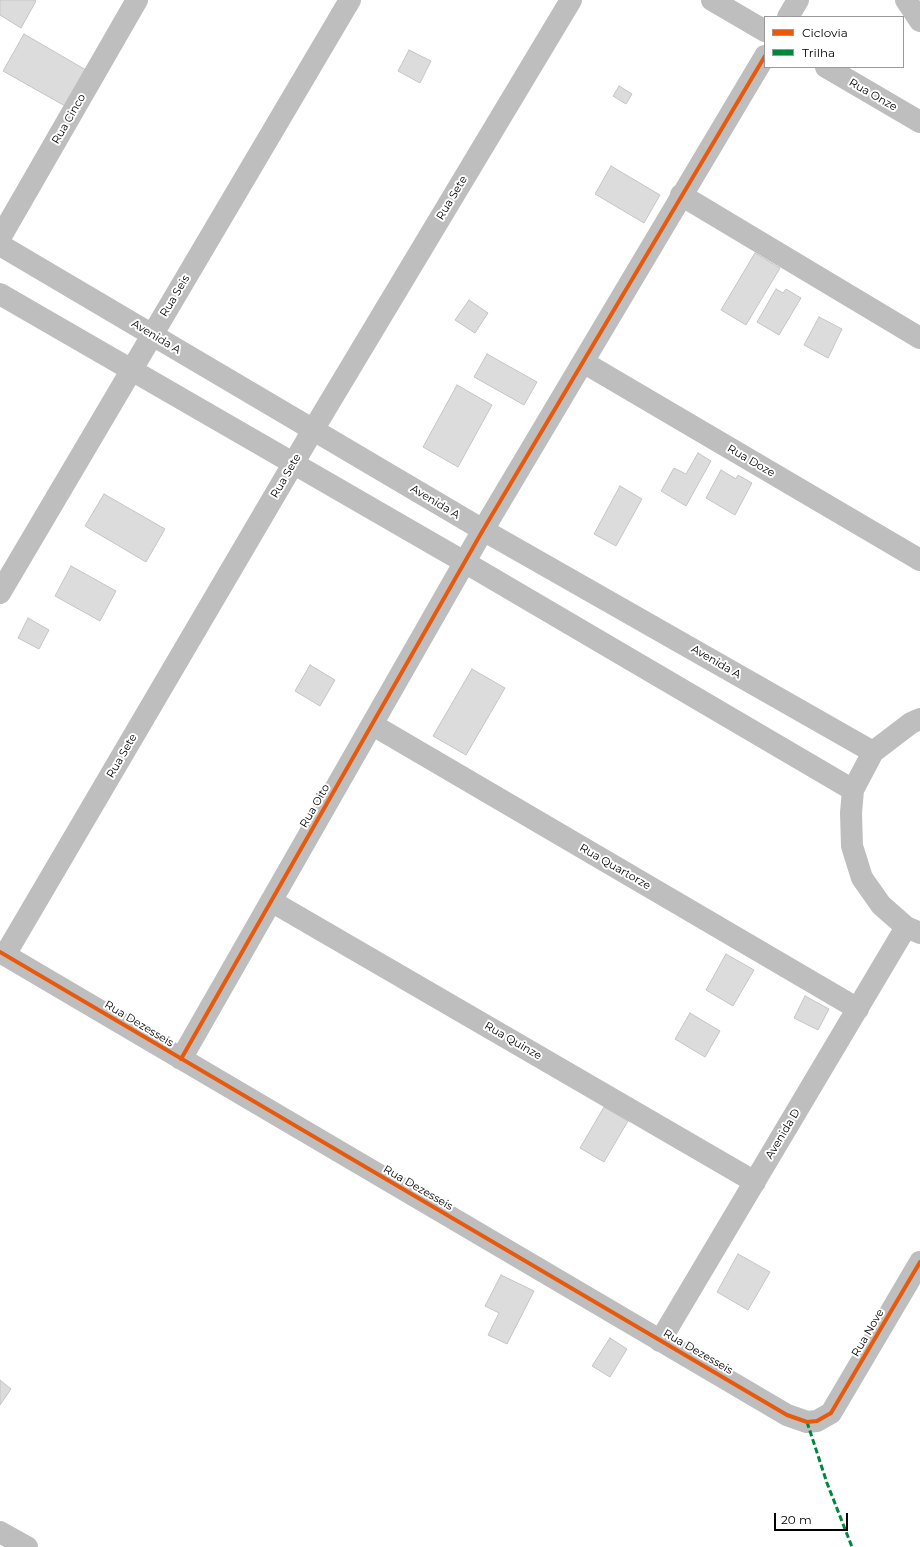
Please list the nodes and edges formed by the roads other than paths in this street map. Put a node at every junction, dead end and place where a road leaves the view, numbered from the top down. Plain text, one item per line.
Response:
1 (137, 0) edge
2 (350, 0) edge
3 (570, 0) edge
4 (712, 0) edge
5 (798, 0) edge
6 (906, 0) edge
7 (789, 16) edge
8 (920, 21) edge
9 (764, 30) edge
10 (764, 58) edge
11 (828, 68) edge
12 (920, 122) edge
13 (681, 195) junction
14 (0, 238) edge
15 (0, 245) edge
16 (0, 294) edge
17 (152, 334) junction
18 (920, 338) edge
19 (582, 362) junction
20 (132, 370) junction
21 (313, 430) junction
22 (294, 463) junction
23 (483, 530) junction
24 (920, 560) edge
25 (466, 563) junction
26 (0, 593) edge
27 (920, 719) edge
28 (373, 725) junction
29 (873, 752) junction
30 (853, 790) junction
31 (271, 901) junction
32 (913, 930) edge
33 (3, 953) edge
34 (858, 1009) junction
35 (181, 1059) junction
36 (755, 1182) junction
37 (920, 1262) edge
38 (660, 1341) junction
39 (831, 1413) joint
40 (0, 1532) edge
41 (27, 1547) edge

1 - 14 street, Rua Cinco
2 - 17 street, Rua Seis
3 - 21 street, Rua Sete
4 - 9 street
5 - 7 street
6 - 8 street
10 - 13 street, Rua Oito
11 - 12 street, Rua Onze
13 - 18 street
13 - 19 street, Rua Oito
15 - 17 street, Avenida A
16 - 20 street
17 - 20 street, Rua Seis
17 - 21 street, Avenida A
19 - 23 street, Rua Oito
19 - 24 street, Rua Doze
20 - 22 street
20 - 26 street, Rua Seis
21 - 22 street, Rua Sete
21 - 23 street, Avenida A
22 - 25 street
22 - 33 street, Rua Sete
23 - 25 street, Rua Oito
23 - 29 street, Avenida A
25 - 28 street, Rua Oito
25 - 30 street
27 - 29 street
28 - 31 street, Rua Oito
28 - 34 street, Rua Quartorze
29 - 30 street
30 - 32 street
31 - 35 street, Rua Oito
31 - 36 street, Rua Quinze
32 - 34 street, Avenida D
33 - 35 street, Rua Dezesseis
34 - 36 street, Avenida D
35 - 38 street, Rua Dezesseis
36 - 38 street, Avenida D
37 - 39 street, Rua Nove
38 - 39 street, Rua Dezesseis
40 - 41 street

